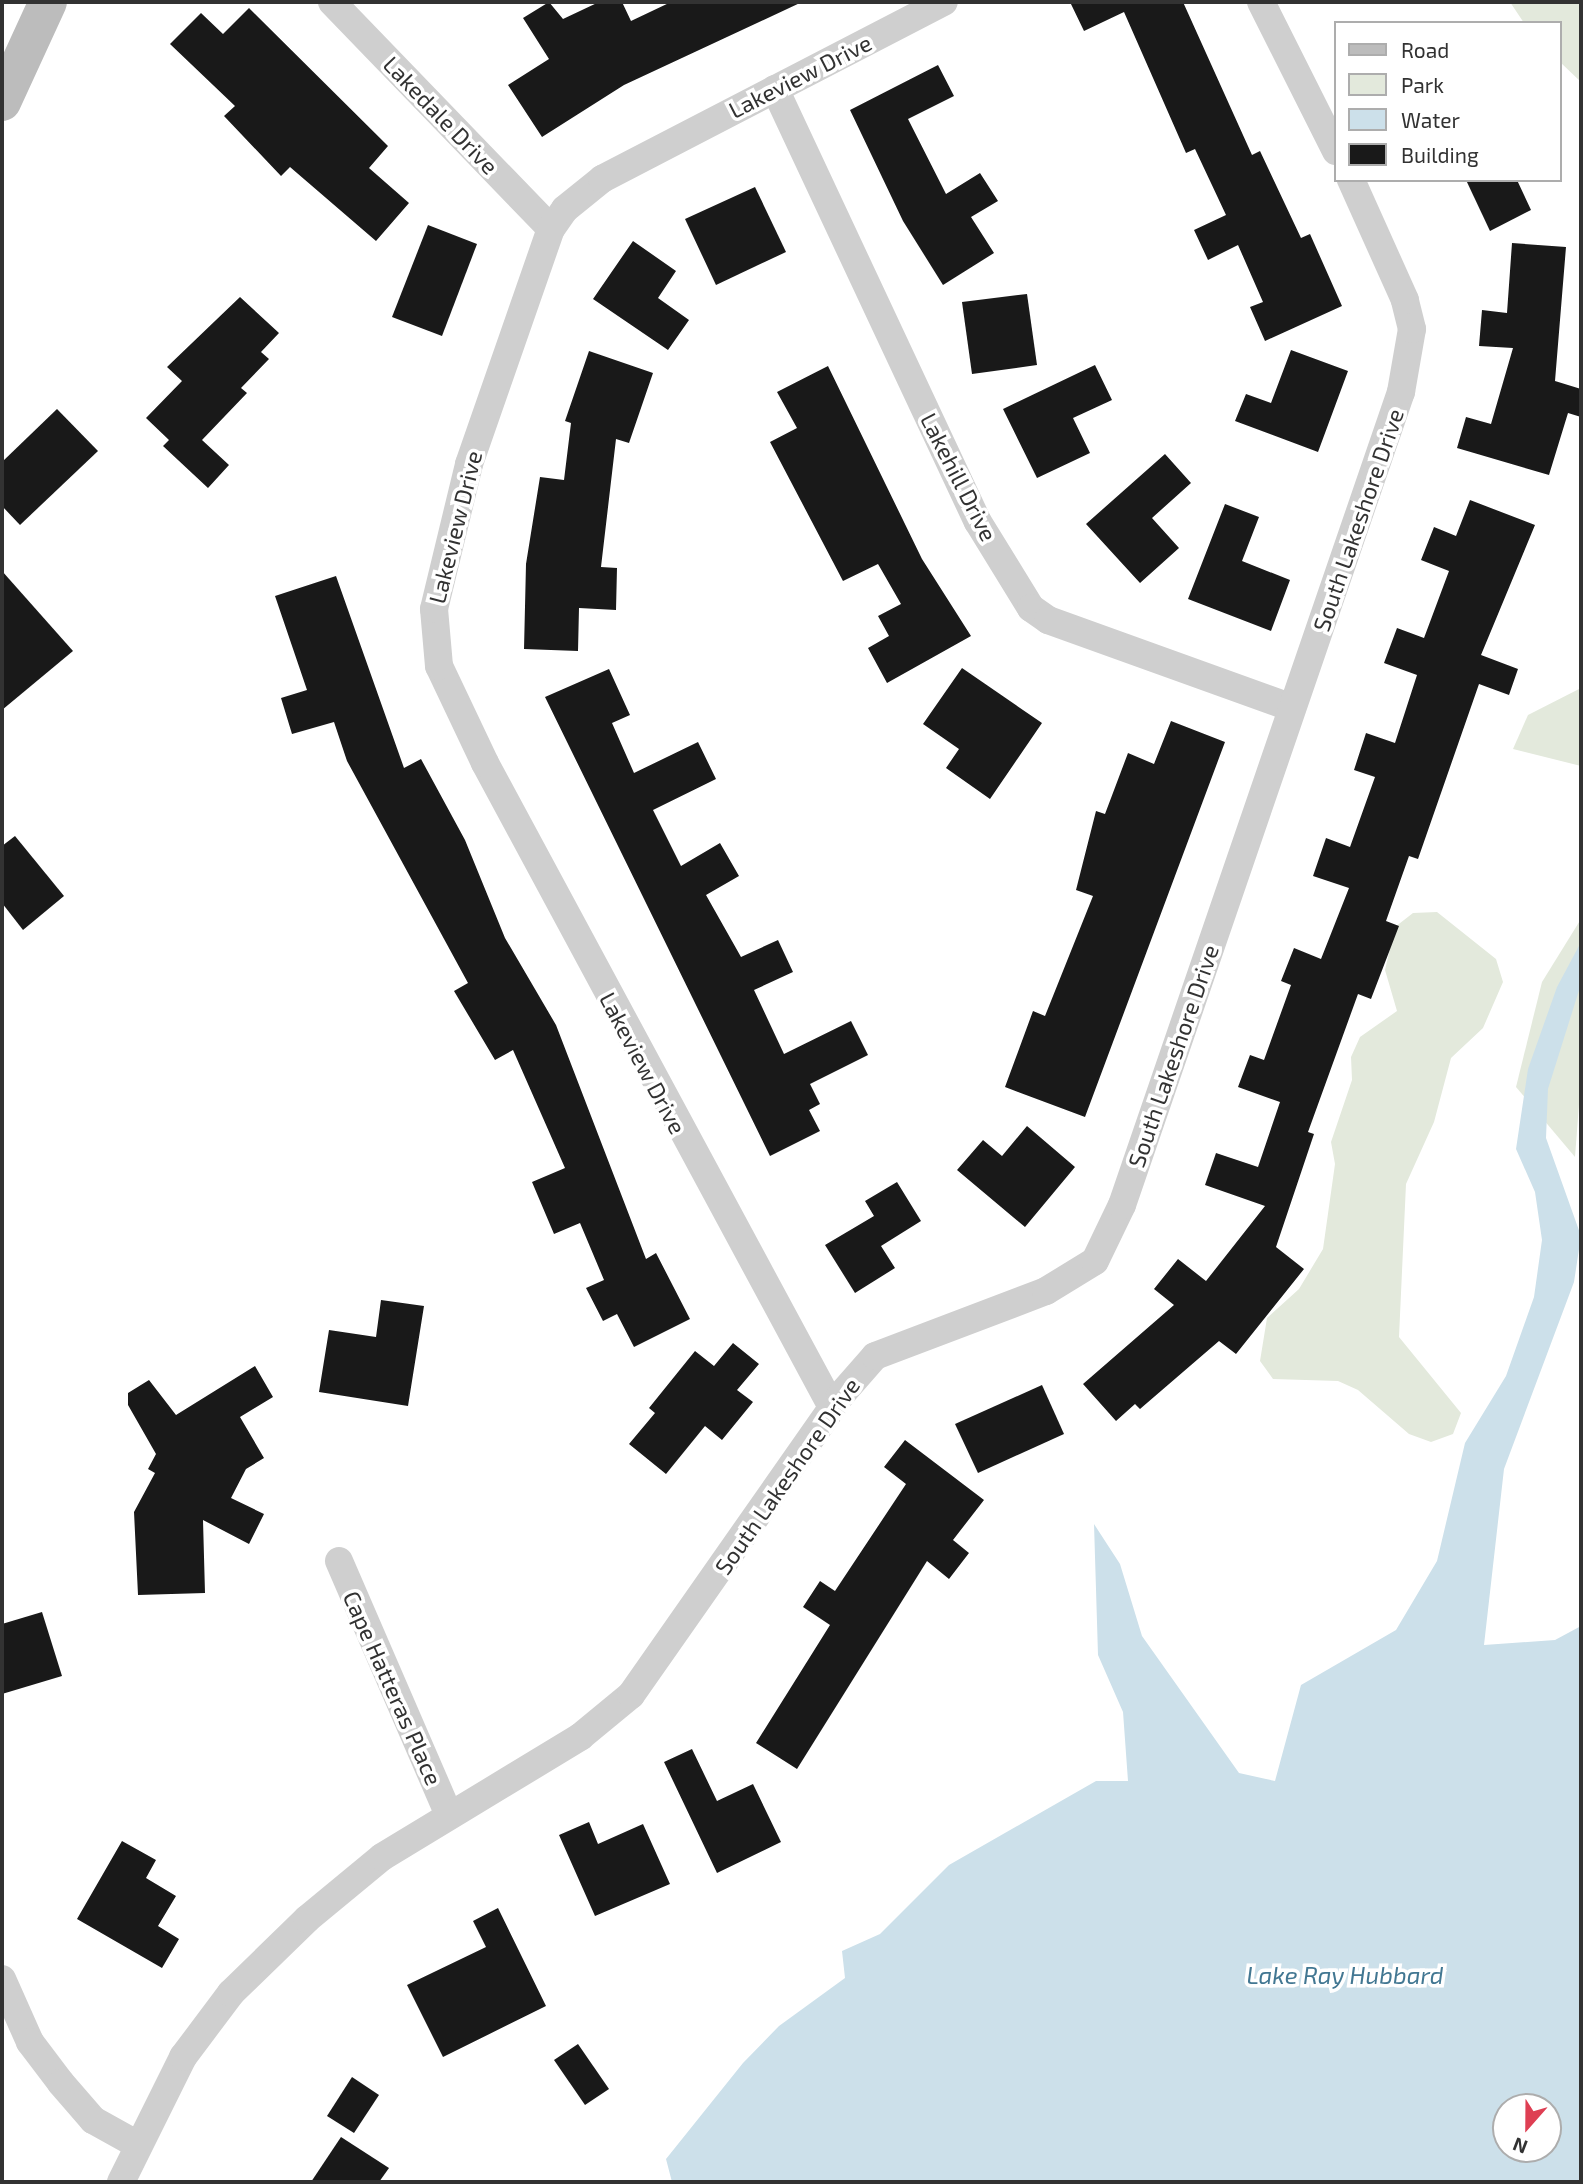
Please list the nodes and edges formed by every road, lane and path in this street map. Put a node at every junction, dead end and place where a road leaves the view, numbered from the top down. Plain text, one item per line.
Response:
1 (48, 2) edge
2 (332, 2) edge
3 (944, 2) edge
4 (1261, 2) edge
5 (775, 89) junction
6 (2, 102) edge
7 (1334, 147) edge
8 (1352, 182) edge
9 (551, 229) junction
10 (1293, 708) junction
11 (832, 1407) junction
12 (339, 1561) dead end
13 (449, 1815) junction
14 (2, 1979) edge
15 (138, 2145) junction
16 (121, 2182) edge

1 - 6 main road
2 - 9 street, Lakedale Drive
3 - 5 street, Lakeview Drive
4 - 7 street
5 - 9 street, Lakeview Drive
5 - 10 street, Lakehill Drive
8 - 10 street, South Lakeshore Drive
9 - 11 street, Lakeview Drive
10 - 11 street, South Lakeshore Drive
11 - 13 street, South Lakeshore Drive
12 - 13 street, Cape Hatteras Place
13 - 15 street, South Lakeshore Drive
14 - 15 street
15 - 16 street, South Lakeshore Drive

